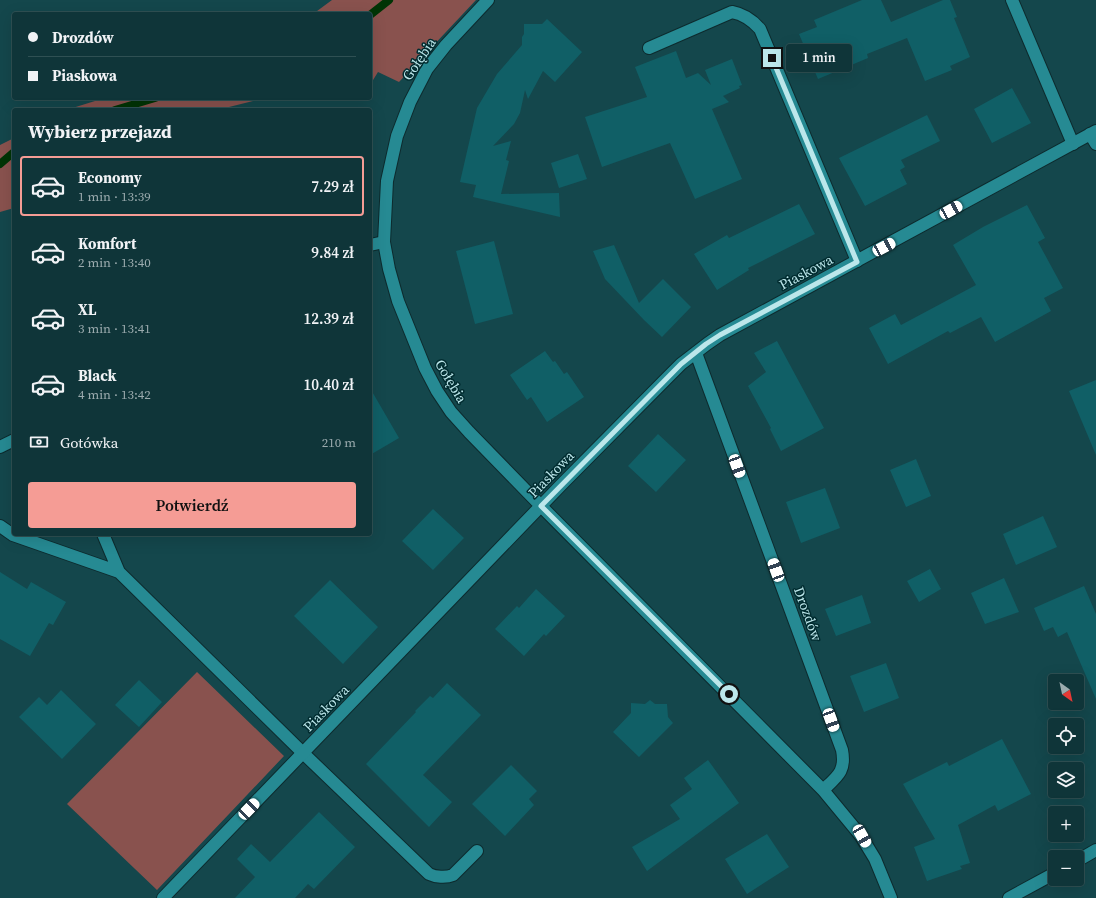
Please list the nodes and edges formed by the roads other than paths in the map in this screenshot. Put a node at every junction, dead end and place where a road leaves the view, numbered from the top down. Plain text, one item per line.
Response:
1 (488, 0) edge
2 (1012, 0) edge
3 (649, 48) dead end
4 (1094, 137) edge
5 (1072, 144) junction
6 (384, 242) junction
7 (372, 245) edge
8 (857, 262) junction
9 (696, 353) junction
10 (12, 441) edge
11 (0, 447) edge
12 (541, 506) junction
13 (0, 526) edge
14 (12, 534) edge
15 (16, 536) edge
16 (104, 536) edge
17 (118, 572) junction
18 (303, 753) junction
19 (824, 790) junction
20 (1096, 850) edge
21 (477, 851) dead end
22 (1084, 857) edge
23 (1048, 877) edge
24 (163, 898) edge
25 (891, 898) edge
26 (1009, 898) edge

1 - 6 street, Gołębia
2 - 5 street
3 - 8 street
4 - 5 street, Piaskowa
5 - 8 street, Piaskowa
6 - 7 street
6 - 12 street, Gołębia
8 - 9 street, Piaskowa
9 - 12 street, Piaskowa
9 - 19 street, Drozdów
10 - 11 street
12 - 18 street, Piaskowa
12 - 19 street
13 - 14 street, Piaskowa
15 - 17 street, Piaskowa
16 - 17 street, Piaskowa
17 - 18 street, Piaskowa
18 - 21 street, Piaskowa
18 - 24 street, Piaskowa
19 - 25 street
20 - 22 street
23 - 26 street

